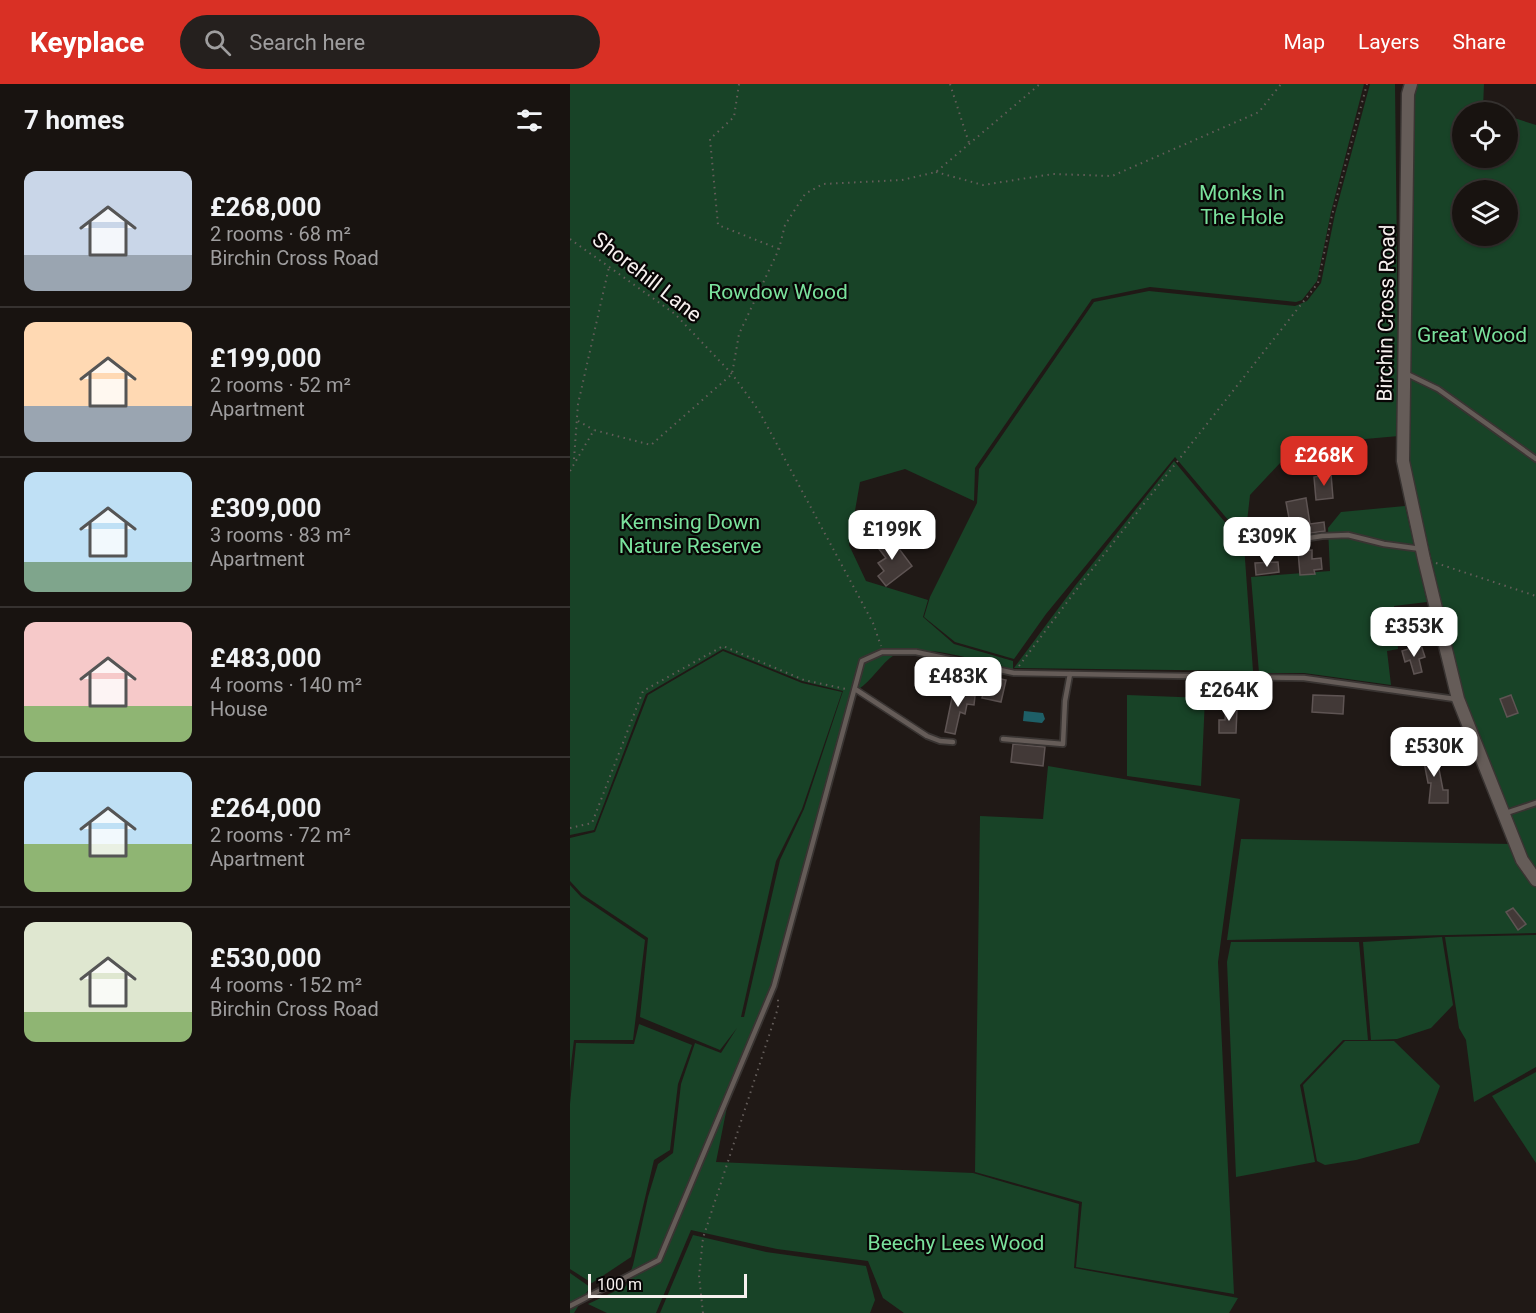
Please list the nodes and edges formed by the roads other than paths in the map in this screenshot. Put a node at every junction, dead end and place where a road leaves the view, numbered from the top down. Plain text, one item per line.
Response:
1 (1411, 84) edge
2 (1404, 373) junction
3 (1536, 459) edge
4 (1264, 545) dead end
5 (1423, 554) junction
6 (1070, 674) junction
7 (855, 690) junction
8 (1458, 699) junction
9 (1003, 739) dead end
10 (953, 742) dead end
11 (1536, 803) edge
12 (1503, 813) junction
13 (1536, 880) edge
14 (570, 1306) edge

1 - 2 street, Birchin Cross Road
2 - 3 lane
2 - 5 street, Birchin Cross Road
4 - 5 lane
5 - 8 street, Birchin Cross Road
6 - 7 lane
6 - 8 lane
6 - 9 lane
7 - 10 lane
7 - 14 lane
8 - 12 street, Birchin Cross Road
11 - 12 lane
12 - 13 street, Birchin Cross Road

